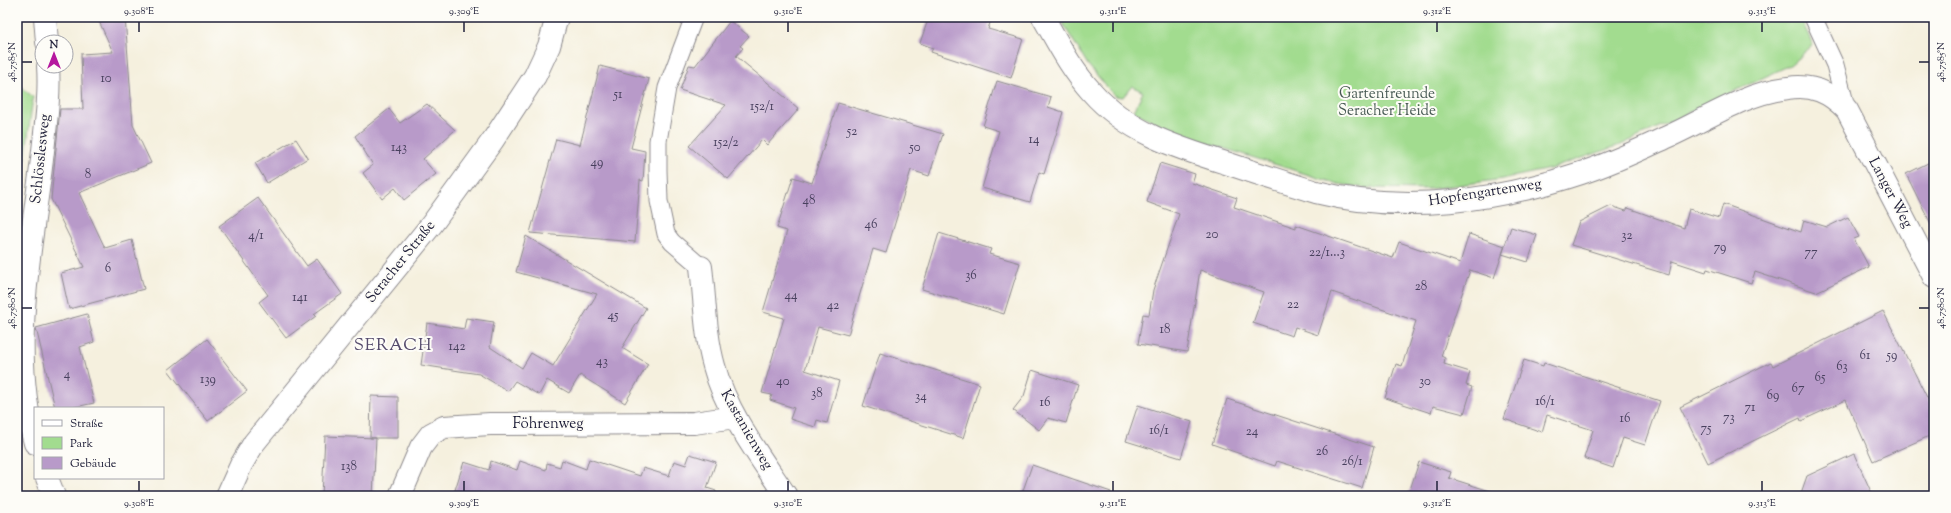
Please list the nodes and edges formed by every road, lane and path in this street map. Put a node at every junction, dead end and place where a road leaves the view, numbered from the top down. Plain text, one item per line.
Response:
1 (46, 17) edge
2 (557, 17) edge
3 (694, 17) edge
4 (1043, 17) edge
5 (1813, 17) edge
6 (47, 34) edge
7 (48, 74) edge
8 (1847, 110) junction
9 (701, 267) joint
10 (1934, 277) edge
11 (735, 416) junction
12 (34, 438) edge
13 (47, 479) edge
14 (54, 496) edge
15 (227, 496) edge
16 (400, 496) edge
17 (786, 496) edge

1 - 6 street
2 - 15 street, Seracher Straße
3 - 9 lane
4 - 8 street, Hopfengartenweg
5 - 8 lane
7 - 12 street, Schlösslesweg
8 - 10 street, Langer Weg
9 - 11 street, Kastanienweg
11 - 16 street, Föhrenweg
11 - 17 street, Kastanienweg
13 - 14 street

